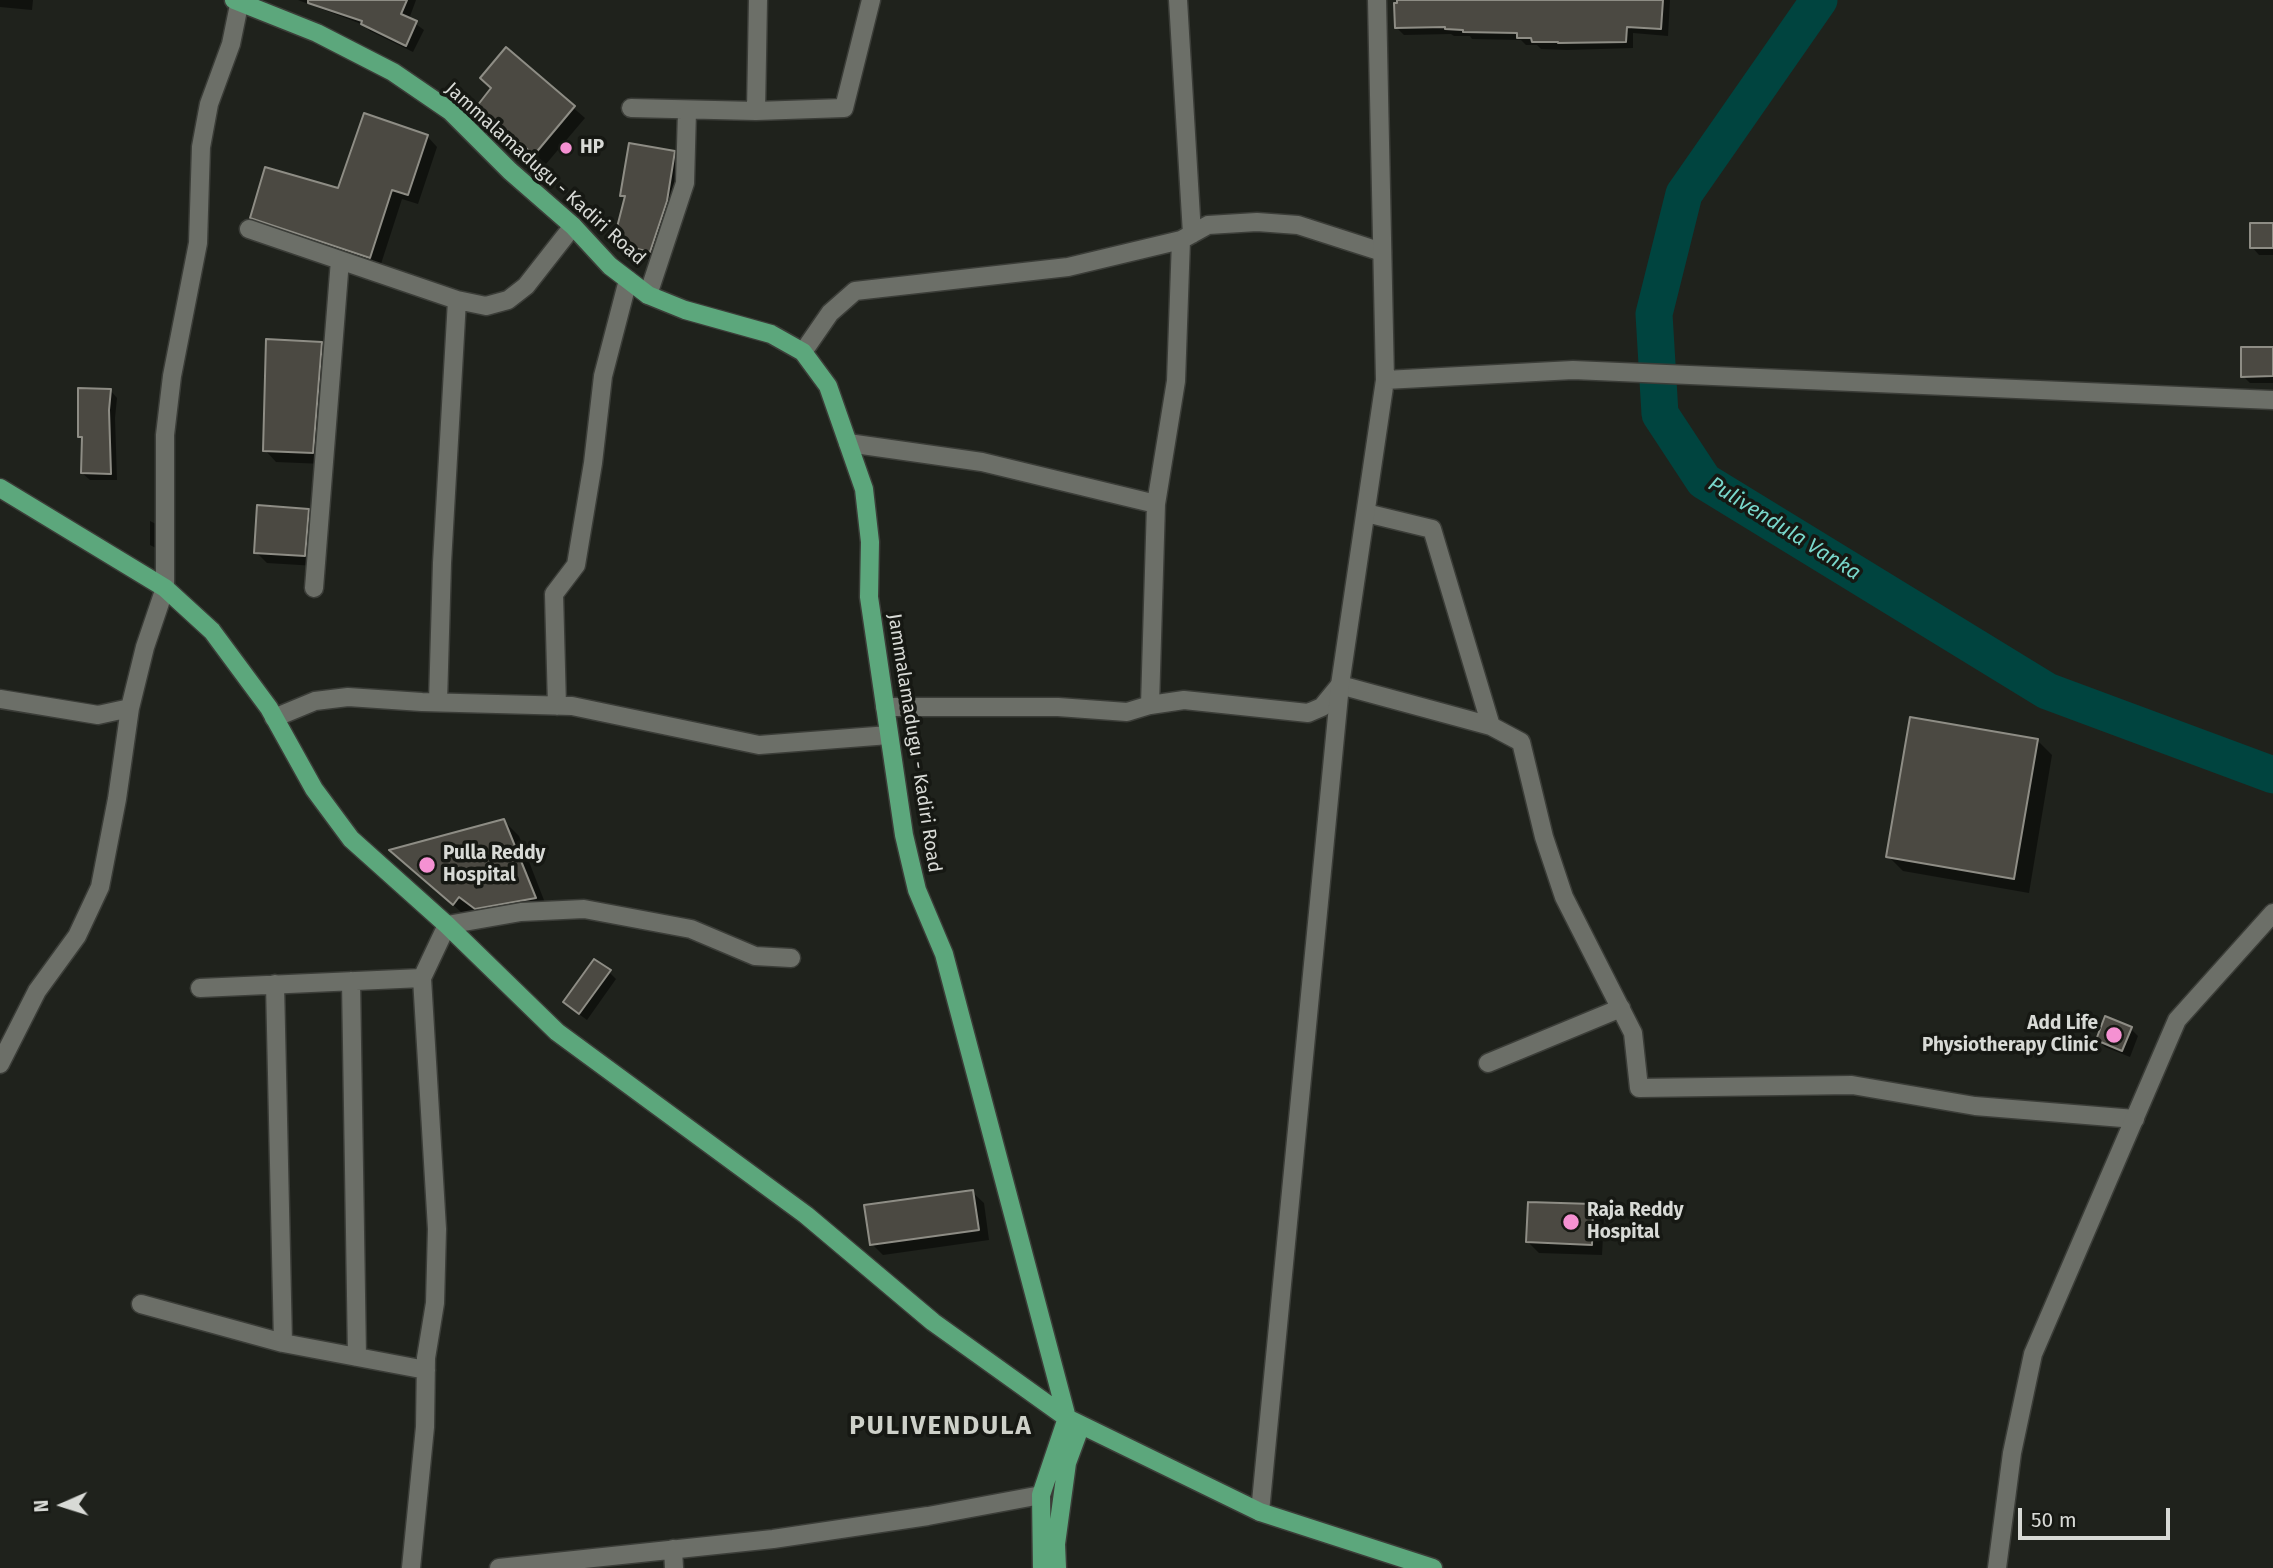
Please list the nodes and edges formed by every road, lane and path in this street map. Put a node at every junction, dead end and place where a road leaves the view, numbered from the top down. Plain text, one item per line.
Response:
1 (758, 0) edge
2 (871, 0) edge
3 (1178, 0) edge
4 (1377, 0) edge
5 (238, 1) edge
6 (631, 108) dead end
7 (687, 111) junction
8 (757, 111) junction
9 (573, 226) junction
10 (249, 229) dead end
11 (1186, 237) junction
12 (1382, 252) junction
13 (340, 260) junction
14 (628, 279) junction
15 (648, 295) junction
16 (457, 300) junction
17 (803, 352) junction
18 (1385, 380) junction
19 (2273, 400) edge
20 (848, 443) junction
21 (0, 488) edge
22 (1156, 504) junction
23 (1366, 513) junction
24 (164, 588) junction
25 (314, 588) dead end
26 (1340, 685) junction
27 (0, 699) edge
28 (438, 702) junction
29 (1150, 705) junction
30 (557, 706) junction
31 (885, 707) junction
32 (130, 708) junction
33 (274, 718) junction
34 (1492, 726) junction
35 (889, 735) junction
36 (2273, 913) edge
37 (447, 925) junction
38 (792, 958) dead end
39 (422, 978) junction
40 (351, 981) junction
41 (275, 984) junction
42 (200, 988) dead end
43 (1621, 1008) junction
44 (1488, 1063) dead end
45 (0, 1064) edge
46 (2135, 1119) junction
47 (141, 1304) dead end
48 (283, 1343) junction
49 (357, 1357) junction
50 (426, 1370) junction
51 (1074, 1422) junction
52 (1041, 1495) junction
53 (1260, 1512) junction
54 (673, 1549) junction
55 (544, 1565) edge
56 (411, 1568) edge
57 (499, 1568) edge
58 (674, 1568) edge
59 (1042, 1568) edge
60 (1057, 1568) edge
61 (1433, 1568) edge
62 (1997, 1568) edge

1 - 8 street
2 - 8 street
3 - 11 street
4 - 12 street
5 - 9 main road, Jammalamadugu - Kadiri Road
5 - 24 street
6 - 7 street
7 - 8 street
7 - 15 street
9 - 14 main road, Jammalamadugu - Kadiri Road
9 - 16 street
10 - 13 street
11 - 12 street
11 - 17 street
11 - 22 street
12 - 18 street
13 - 16 street
13 - 25 street
14 - 15 main road, Jammalamadugu - Kadiri Road
14 - 30 street
15 - 17 main road, Jammalamadugu - Kadiri Road
16 - 28 street
17 - 20 main road, Jammalamadugu - Kadiri Road
18 - 19 street
18 - 23 street
20 - 22 street
20 - 31 main road, Jammalamadugu - Kadiri Road
21 - 24 main road
22 - 29 street
23 - 26 street
23 - 34 street
24 - 32 street
24 - 33 main road
26 - 29 street
26 - 34 street
26 - 53 street
27 - 32 street
28 - 30 street
28 - 33 street
29 - 31 street
30 - 35 street
31 - 35 main road, Jammalamadugu - Kadiri Road
32 - 45 street
33 - 37 main road
34 - 43 street
35 - 51 main road, Jammalamadugu - Kadiri Road
36 - 46 street
37 - 38 street
37 - 39 street
37 - 51 main road
39 - 40 street
39 - 50 street
40 - 41 street
40 - 49 street
41 - 42 street
41 - 48 street
43 - 44 street
43 - 46 street
46 - 62 street
47 - 48 street
48 - 49 street
49 - 50 street
50 - 56 street
51 - 52 main road
51 - 53 main road
51 - 60 main road
52 - 54 street
52 - 59 main road
53 - 61 main road
54 - 55 street
54 - 58 street
55 - 57 street

